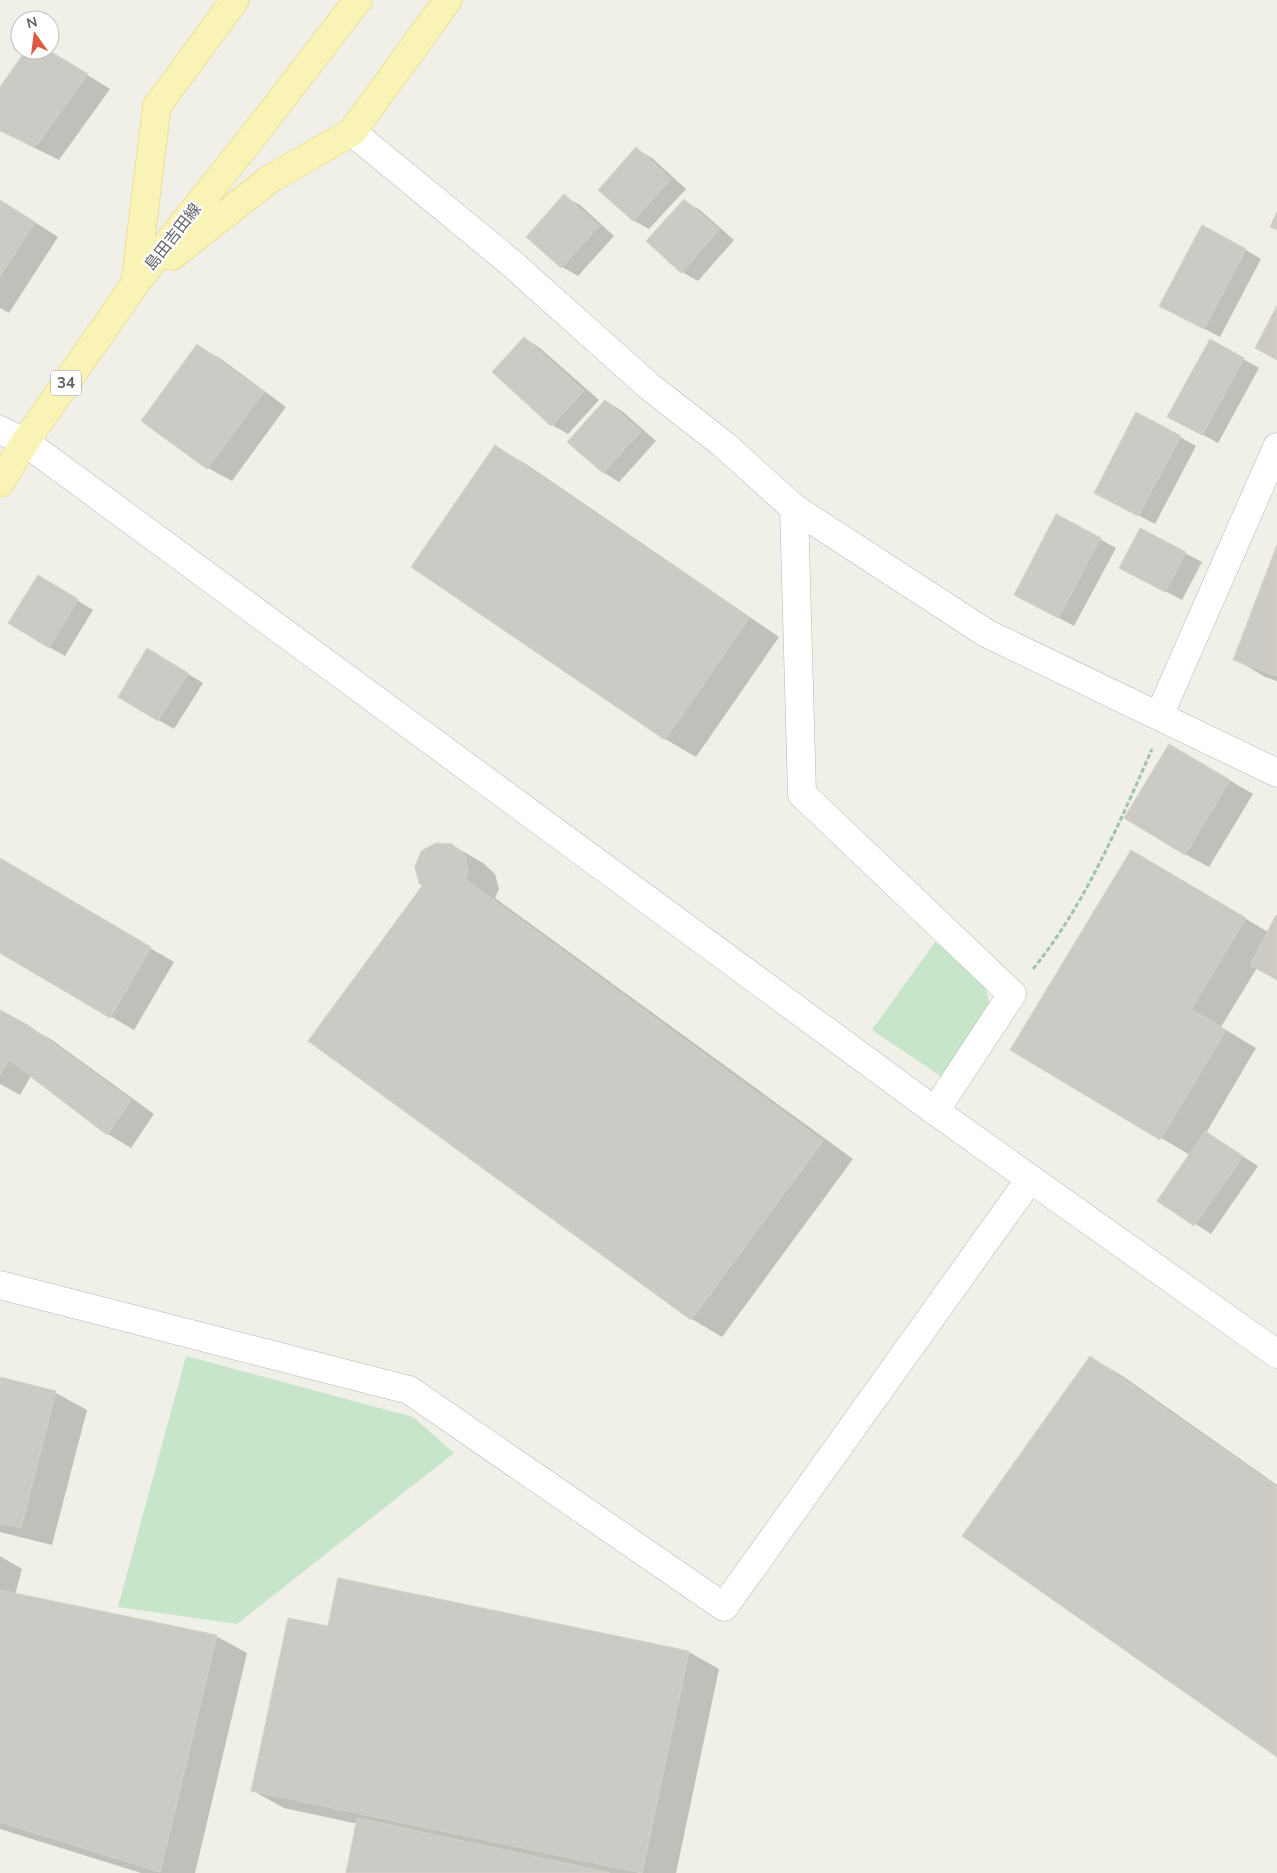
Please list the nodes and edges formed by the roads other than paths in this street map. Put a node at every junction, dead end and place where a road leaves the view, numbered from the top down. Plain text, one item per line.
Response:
1 (235, 0) edge
2 (358, 0) edge
3 (448, 0) edge
4 (352, 132) junction
5 (135, 284) junction
6 (0, 430) edge
7 (25, 442) junction
8 (1277, 447) edge
9 (0, 483) edge
10 (794, 508) junction
11 (1162, 718) junction
12 (1277, 773) edge
13 (935, 1111) junction
14 (1030, 1179) junction
15 (0, 1285) edge
16 (1277, 1354) edge

1 - 5 main road
2 - 5 main road, 島田吉田線 / 34
3 - 4 main road
4 - 5 main road
4 - 10 street
5 - 7 main road, 島田吉田線 / 34
6 - 7 street
7 - 9 main road, 島田吉田線 / 34
7 - 13 street
8 - 11 street
10 - 11 street
10 - 13 street
11 - 12 street
13 - 14 street
14 - 15 street
14 - 16 street

